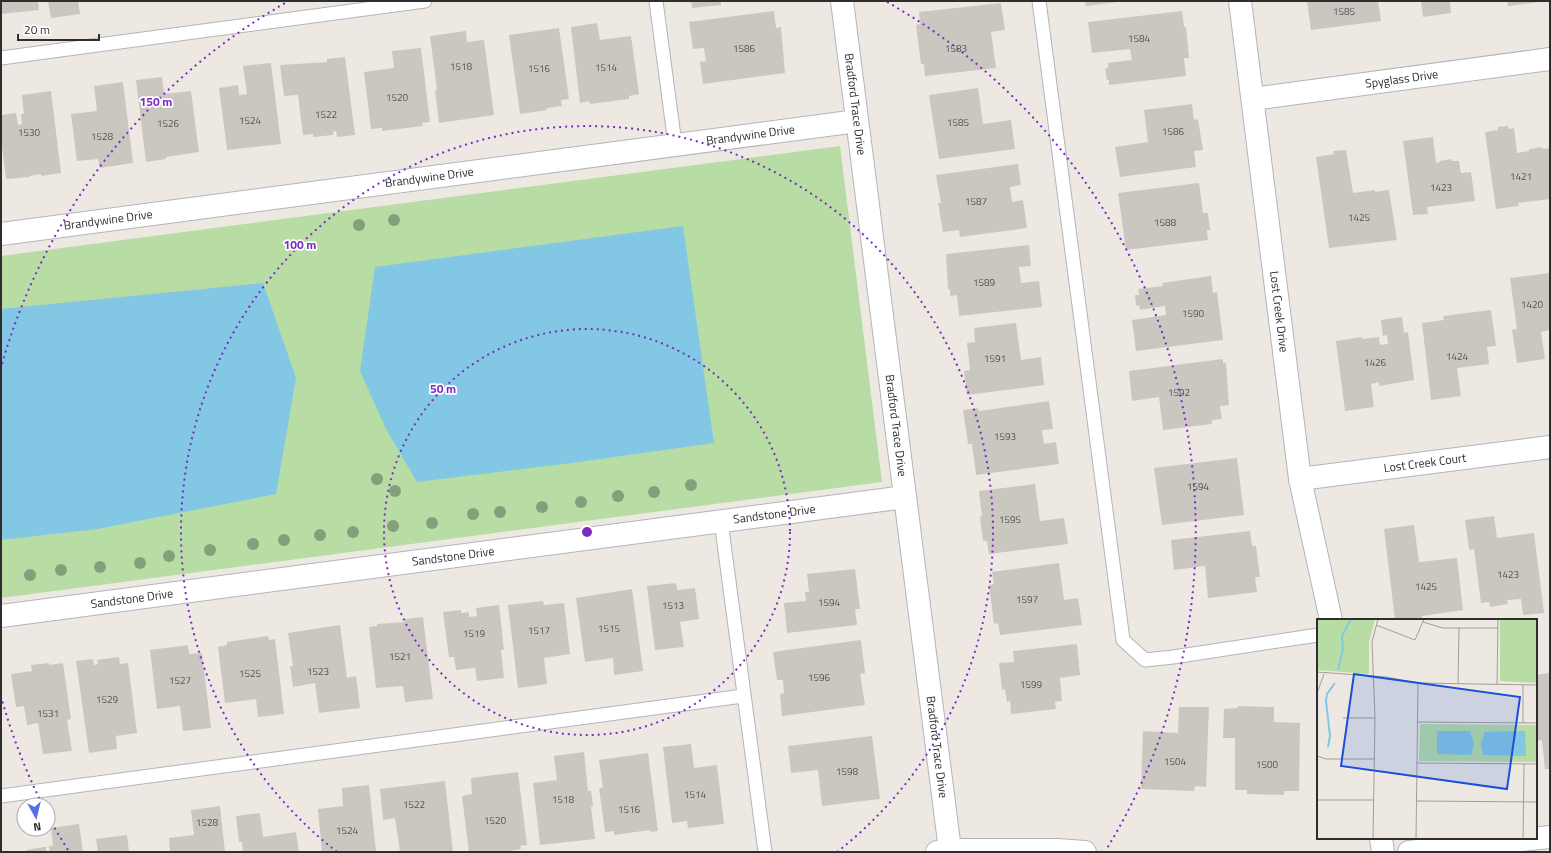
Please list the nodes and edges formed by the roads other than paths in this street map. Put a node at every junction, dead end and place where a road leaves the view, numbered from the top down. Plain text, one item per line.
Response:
1 (425, 1) edge
2 (656, 1) edge
3 (842, 1) edge
4 (1039, 1) edge
5 (1240, 1) edge
6 (1, 58) edge
7 (1550, 59) edge
8 (1252, 99) junction
9 (857, 121) junction
10 (675, 144) junction
11 (1, 234) edge
12 (1550, 447) edge
13 (1300, 479) junction
14 (905, 497) junction
15 (721, 521) junction
16 (1, 616) edge
17 (1331, 619) edge
18 (1317, 635) edge
19 (743, 696) junction
20 (1, 796) edge
21 (1550, 837) edge
22 (1537, 838) edge
23 (1381, 839) edge
24 (1531, 839) edge
25 (943, 851) edge
26 (765, 852) edge
27 (1085, 852) edge
28 (1383, 852) edge
29 (1409, 852) edge

1 - 6 lane
2 - 10 lane
3 - 9 street, Bradford Trace Drive
4 - 18 lane
5 - 8 street, Lost Creek Drive
7 - 8 street, Spyglass Drive
8 - 13 street, Lost Creek Drive
9 - 10 street, Brandywine Drive
9 - 14 street, Bradford Trace Drive
10 - 11 street, Brandywine Drive
12 - 13 street, Lost Creek Court
13 - 17 street, Lost Creek Drive
14 - 15 street, Sandstone Drive
14 - 25 street, Bradford Trace Drive
15 - 16 street, Sandstone Drive
15 - 19 lane
19 - 20 lane
19 - 26 lane
21 - 22 street
23 - 28 street
24 - 29 street
25 - 27 street

